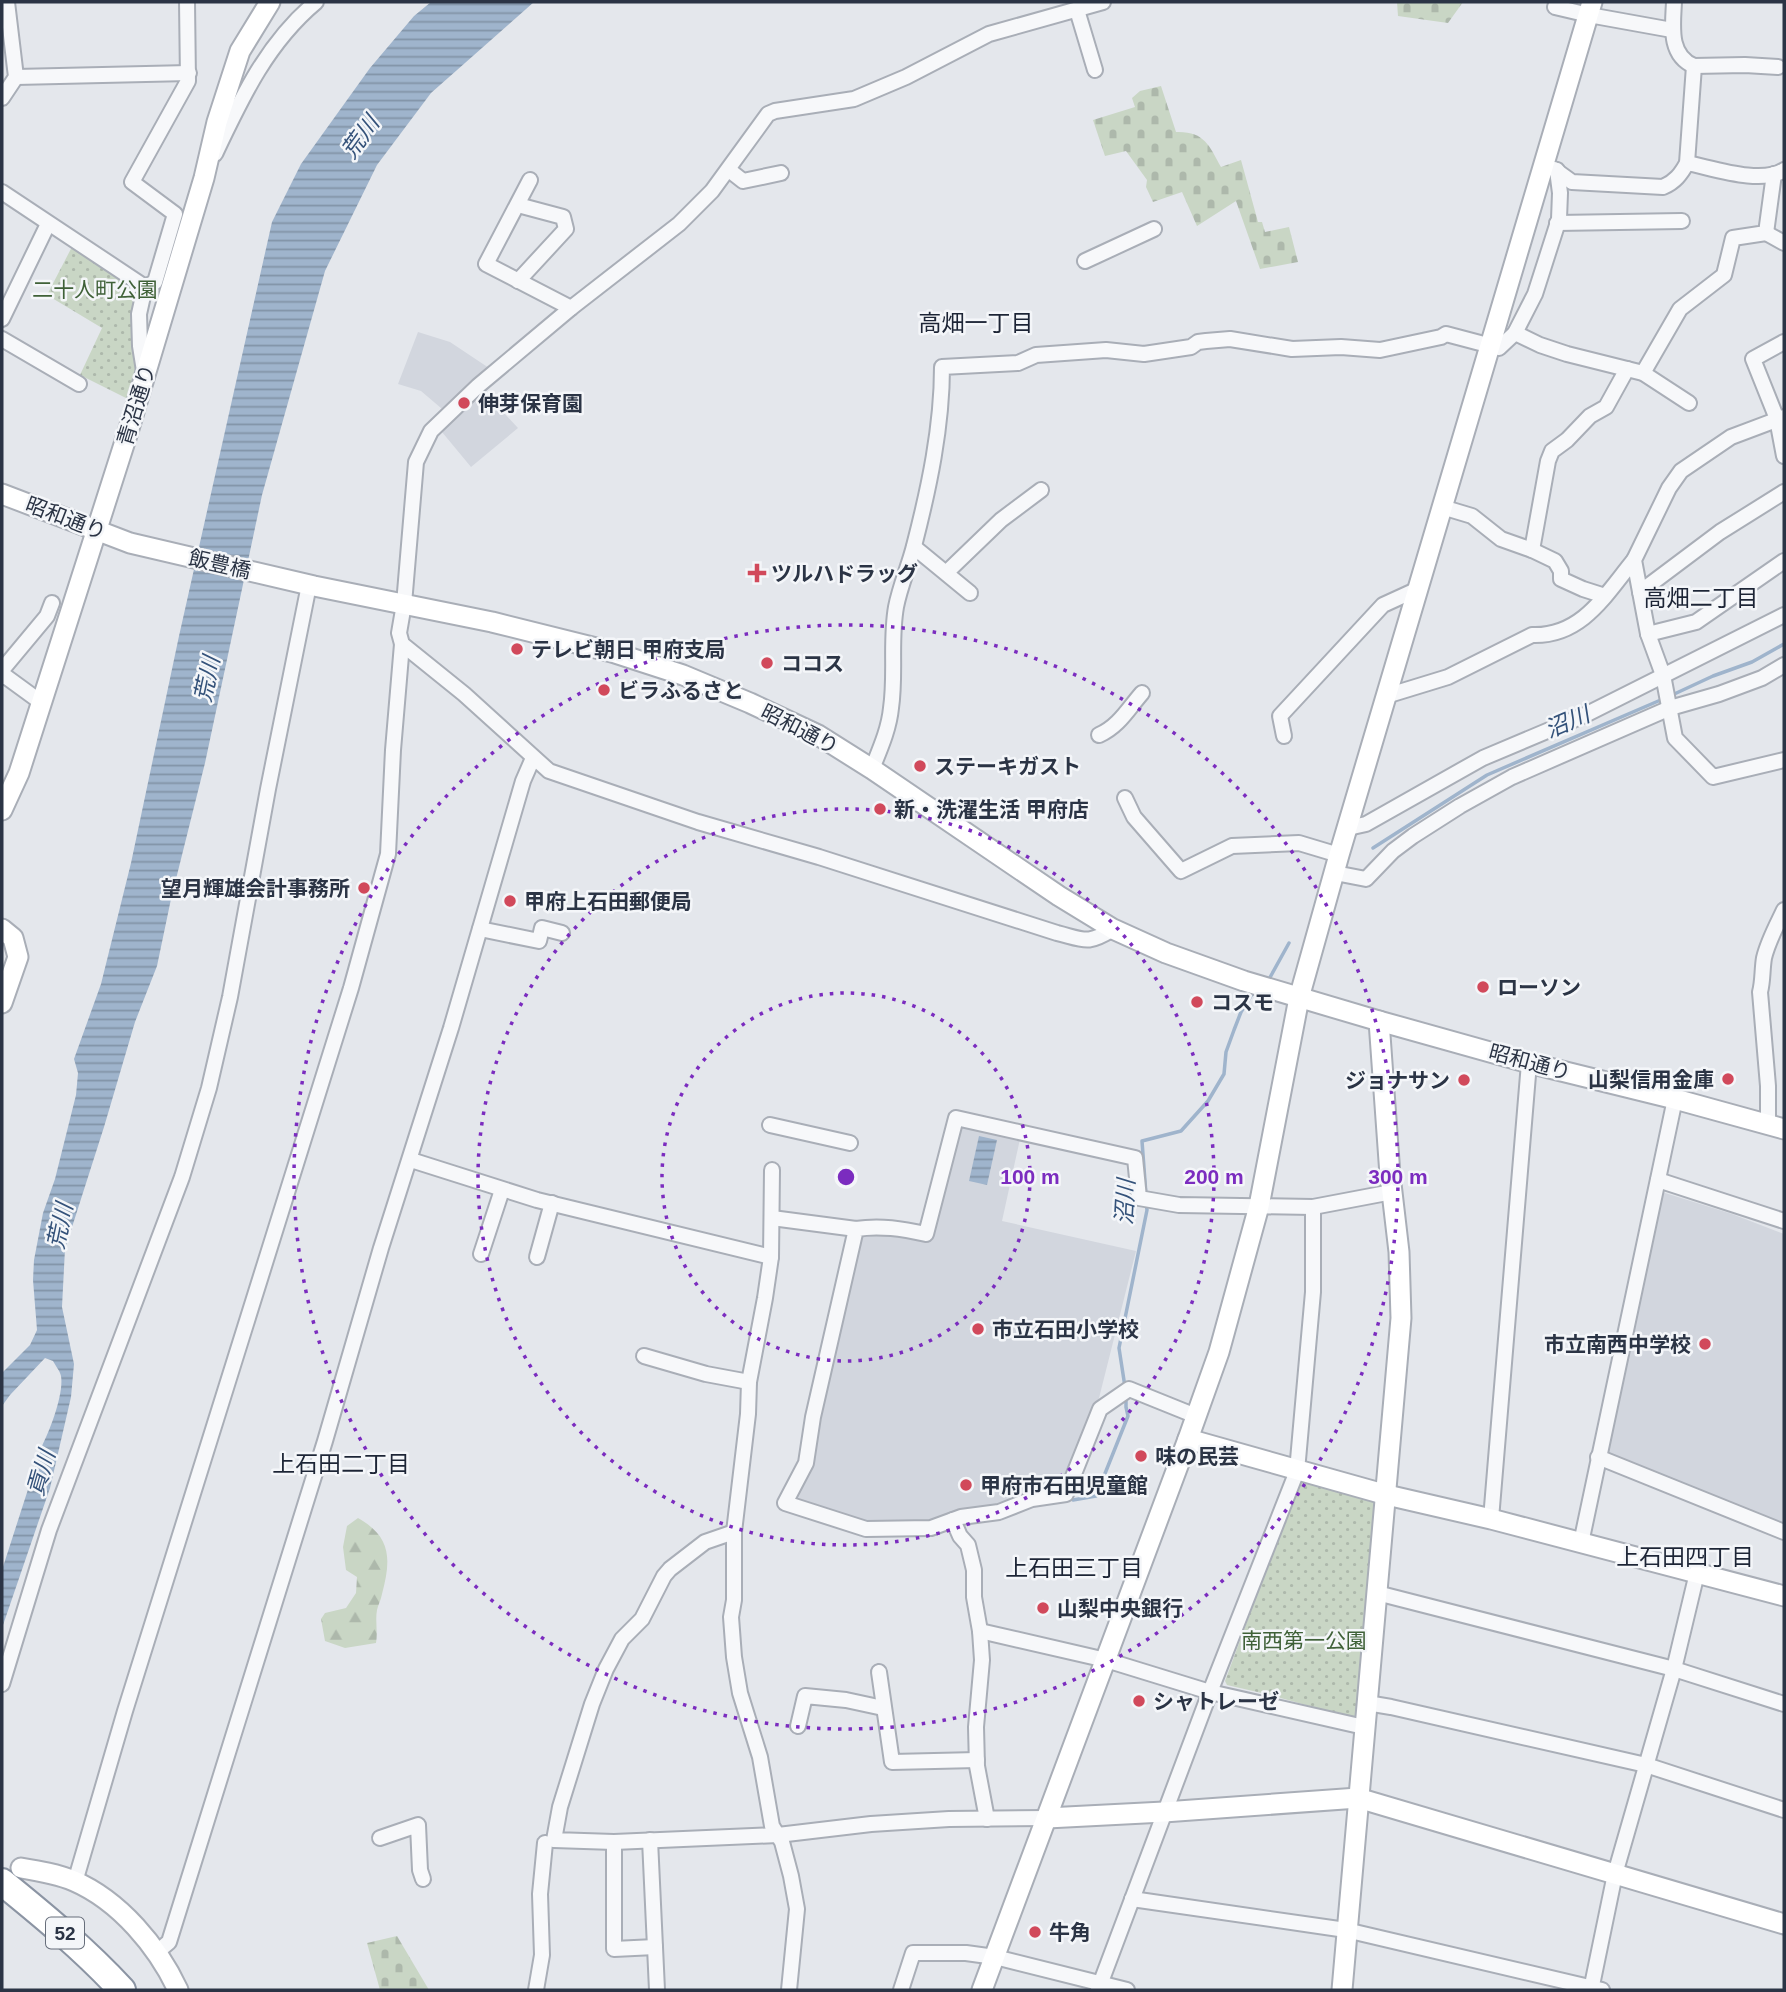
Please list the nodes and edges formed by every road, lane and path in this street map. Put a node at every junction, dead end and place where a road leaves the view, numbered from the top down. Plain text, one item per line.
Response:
1 (7, 2) edge
2 (187, 2) edge
3 (270, 2) edge
4 (316, 2) edge
5 (1103, 2) edge
6 (1557, 2) edge
7 (1674, 2) edge
8 (1591, 9) edge
9 (1077, 10) junction
10 (1672, 30) junction
11 (1694, 66) junction
12 (1778, 67) dead end
13 (1095, 70) dead end
14 (189, 73) junction
15 (16, 77) junction
16 (2, 97) edge
17 (1687, 163) junction
18 (1550, 168) junction
19 (729, 170) junction
20 (1779, 172) edge
21 (781, 173) dead end
22 (204, 178) junction
23 (530, 180) dead end
24 (4, 198) edge
25 (518, 205) junction
26 (1682, 221) dead end
27 (1558, 223) junction
28 (48, 224) junction
29 (1154, 229) dead end
30 (1766, 233) junction
31 (1784, 243) edge
32 (1085, 261) dead end
33 (518, 281) junction
34 (145, 287) junction
35 (571, 308) junction
36 (2, 318) edge
37 (1515, 333) junction
38 (2, 339) edge
39 (1784, 342) edge
40 (1490, 347) junction
41 (1627, 369) junction
42 (1643, 373) junction
43 (145, 376) junction
44 (79, 384) dead end
45 (1689, 403) dead end
46 (1780, 418) edge
47 (1784, 456) edge
48 (1041, 490) dead end
49 (1784, 492) edge
50 (2, 494) edge
51 (1442, 507) junction
52 (98, 530) junction
53 (130, 543) joint
54 (914, 547) junction
55 (1532, 550) junction
56 (1634, 560) junction
57 (1784, 561) edge
58 (947, 572) junction
59 (309, 585) junction
60 (1418, 589) junction
61 (1640, 592) junction
62 (970, 593) dead end
63 (1605, 596) junction
64 (52, 603) dead end
65 (404, 604) junction
66 (1784, 615) edge
67 (1648, 634) junction
68 (402, 644) junction
69 (1784, 665) edge
70 (2, 670) edge
71 (1663, 675) junction
72 (2, 677) edge
73 (1142, 692) dead end
74 (1386, 696) junction
75 (41, 703) junction
76 (1670, 706) junction
77 (1099, 735) dead end
78 (1284, 736) dead end
79 (533, 758) junction
80 (1784, 760) edge
81 (872, 769) junction
82 (1125, 797) dead end
83 (2, 810) edge
84 (1348, 828) junction
85 (1337, 864) junction
86 (1784, 910) edge
87 (2, 929) edge
88 (480, 929) junction
89 (1113, 929) junction
90 (562, 933) dead end
91 (1299, 998) junction
92 (2, 1003) edge
93 (1379, 1021) junction
94 (1529, 1063) junction
95 (1675, 1099) junction
96 (770, 1125) dead end
97 (1776, 1127) edge
98 (850, 1143) dead end
99 (411, 1160) junction
100 (772, 1170) dead end
101 (1658, 1180) junction
102 (502, 1190) junction
103 (1392, 1192) junction
104 (552, 1203) junction
105 (1259, 1206) junction
106 (1313, 1207) junction
107 (772, 1218) junction
108 (1784, 1221) edge
109 (856, 1228) junction
110 (481, 1254) dead end
111 (537, 1257) dead end
112 (771, 1257) junction
113 (644, 1356) dead end
114 (749, 1382) junction
115 (1196, 1416) junction
116 (1188, 1439) junction
117 (1598, 1457) junction
118 (1297, 1471) junction
119 (1387, 1495) junction
120 (1491, 1519) junction
121 (953, 1521) junction
122 (734, 1532) junction
123 (1784, 1532) edge
124 (1581, 1543) junction
125 (1697, 1573) junction
126 (1377, 1593) junction
127 (1784, 1596) edge
128 (980, 1631) junction
129 (1106, 1660) junction
130 (1674, 1670) junction
131 (879, 1672) dead end
132 (2, 1684) edge
133 (1210, 1692) junction
134 (1367, 1703) junction
135 (1784, 1704) edge
136 (883, 1708) junction
137 (798, 1726) dead end
138 (1364, 1727) junction
139 (977, 1760) junction
140 (1646, 1765) junction
141 (1357, 1798) junction
142 (1784, 1810) edge
143 (1164, 1812) junction
144 (1047, 1818) junction
145 (987, 1819) junction
146 (778, 1835) junction
147 (380, 1838) dead end
148 (650, 1840) junction
149 (550, 1842) junction
150 (614, 1842) junction
151 (1615, 1874) junction
152 (11, 1875) edge
153 (423, 1879) dead end
154 (75, 1882) junction
155 (1132, 1899) junction
156 (1784, 1924) edge
157 (1346, 1930) junction
158 (655, 1947) junction
159 (157, 1952) junction
160 (995, 1957) junction
161 (1099, 1987) edge
162 (1595, 1989) edge
163 (122, 1990) edge
164 (178, 1990) edge
165 (536, 1990) edge
166 (657, 1990) edge
167 (789, 1990) edge
168 (901, 1990) edge
169 (982, 1990) edge
170 (1127, 1990) edge
171 (1342, 1990) edge

1 - 15 street
2 - 14 street
3 - 22 street, 青沼通り
4 - 22 street
5 - 9 street
6 - 8 street
7 - 10 street
8 - 10 street
8 - 18 street
9 - 13 street
9 - 19 street
10 - 11 street
11 - 12 street
11 - 17 street
14 - 15 street
14 - 34 street
15 - 16 street
17 - 18 street
17 - 20 street
18 - 27 street
18 - 40 street
19 - 21 street
19 - 35 street
20 - 30 street
22 - 43 street, 青沼通り
23 - 25 street
24 - 28 street
25 - 33 street
25 - 33 street
26 - 27 street
27 - 37 street
28 - 34 street
28 - 36 street
29 - 32 street
30 - 31 street
30 - 42 street
33 - 35 street
34 - 43 street
35 - 65 street
37 - 40 street
37 - 41 street
38 - 44 street
39 - 46 street
40 - 51 street
40 - 54 street
41 - 42 street
41 - 55 street
42 - 45 street
43 - 52 street, 青沼通り
46 - 47 street
46 - 56 street
48 - 58 street
49 - 61 street
50 - 52 street, 昭和通り
51 - 55 street
51 - 60 street
52 - 53 street, 昭和通り
52 - 75 street, 青沼通り
53 - 59 street, 飯豊橋
54 - 58 street
54 - 81 street
55 - 63 street
56 - 61 street
56 - 63 street
57 - 67 street
58 - 62 street
59 - 65 street, 昭和通り
59 - 132 street
60 - 74 street
60 - 78 street
61 - 67 street
63 - 74 street
64 - 70 street
65 - 68 street
65 - 81 street, 昭和通り
66 - 71 street
67 - 71 street
68 - 79 street
68 - 154 street
69 - 76 street
71 - 76 street
71 - 84 street
72 - 75 street
73 - 77 street
74 - 84 street
75 - 83 street, 青沼通り
76 - 80 street
76 - 85 street
79 - 88 street
79 - 89 street
81 - 89 street, 昭和通り
82 - 85 street
84 - 85 street
85 - 91 street
86 - 97 street
87 - 92 street
88 - 90 street
88 - 99 street
89 - 91 street, 昭和通り
91 - 93 street, 昭和通り
91 - 105 street
93 - 94 street, 昭和通り
93 - 103 street
94 - 95 street, 昭和通り
94 - 120 street
95 - 97 street, 昭和通り
95 - 101 street
96 - 98 street
99 - 102 street
99 - 159 street
100 - 107 street
101 - 108 street
101 - 117 street
102 - 104 street
102 - 110 street
103 - 106 street
103 - 119 street
104 - 111 street
104 - 112 street
105 - 106 street
105 - 109 street
105 - 115 street
106 - 118 street
107 - 109 street
107 - 112 street
109 - 121 street
112 - 114 street
113 - 114 street
114 - 122 street
115 - 116 street
115 - 121 street
116 - 118 street
116 - 129 street
117 - 123 street
117 - 124 street
118 - 119 street
118 - 133 street
119 - 120 street
119 - 126 street
120 - 124 street
121 - 128 street
122 - 146 street
122 - 149 street
124 - 125 street
125 - 127 street
125 - 130 street
126 - 130 street
126 - 134 street
128 - 129 street
128 - 139 street
129 - 133 street
129 - 144 street
130 - 135 street
130 - 140 street
131 - 136 street
133 - 138 street
133 - 143 street
134 - 138 street
134 - 140 street
136 - 137 street
136 - 139 street
138 - 141 street
139 - 145 street
140 - 142 street
140 - 151 street
141 - 143 street
141 - 151 street
141 - 157 street
143 - 144 street
143 - 155 street
144 - 145 street
144 - 160 street
145 - 146 street
146 - 148 street
146 - 167 street
147 - 153 street
148 - 150 street
148 - 158 street
149 - 150 street
149 - 165 street
150 - 158 street
151 - 156 street
151 - 162 street
152 - 154 street
152 - 163 highway, 52
154 - 159 street
155 - 157 street
155 - 161 street
157 - 162 street
157 - 171 street
158 - 166 street
159 - 164 street
160 - 161 street
160 - 168 street
160 - 169 street
161 - 170 street

